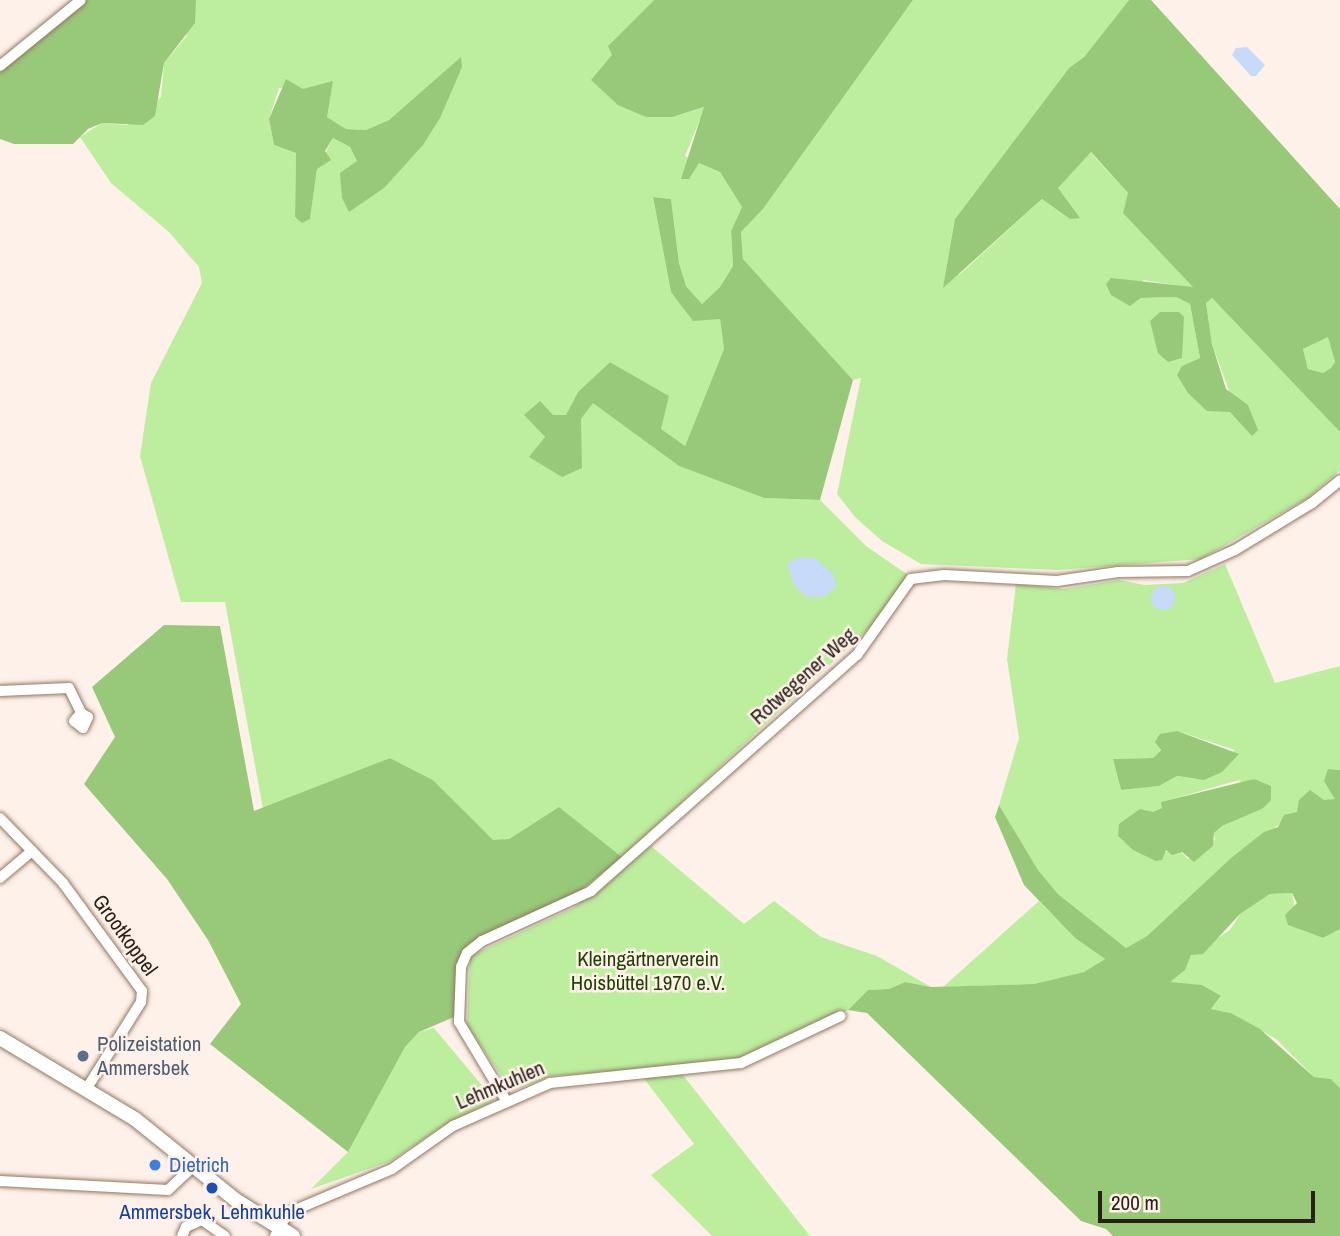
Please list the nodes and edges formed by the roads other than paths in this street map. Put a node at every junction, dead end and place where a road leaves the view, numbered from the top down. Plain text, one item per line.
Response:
1 (81, 0) edge
2 (0, 66) edge
3 (1340, 480) edge
4 (0, 691) edge
5 (81, 713) dead end
6 (0, 818) edge
7 (32, 850) junction
8 (0, 878) edge
9 (841, 1016) dead end
10 (0, 1038) edge
11 (88, 1088) junction
12 (507, 1102) junction
13 (194, 1166) junction
14 (0, 1181) edge
15 (277, 1232) edge
16 (182, 1236) edge
17 (225, 1236) edge
18 (293, 1236) edge

1 - 2 street
3 - 12 street, Rotwegener Weg
4 - 5 street
6 - 7 street, Grootkoppel
7 - 8 street
7 - 11 street, Grootkoppel
9 - 12 street, Lehmkuhlen
10 - 11 main road
11 - 13 main road
12 - 15 street, Lehmkuhlen
13 - 14 street
13 - 15 main road
15 - 18 main road
16 - 17 street

